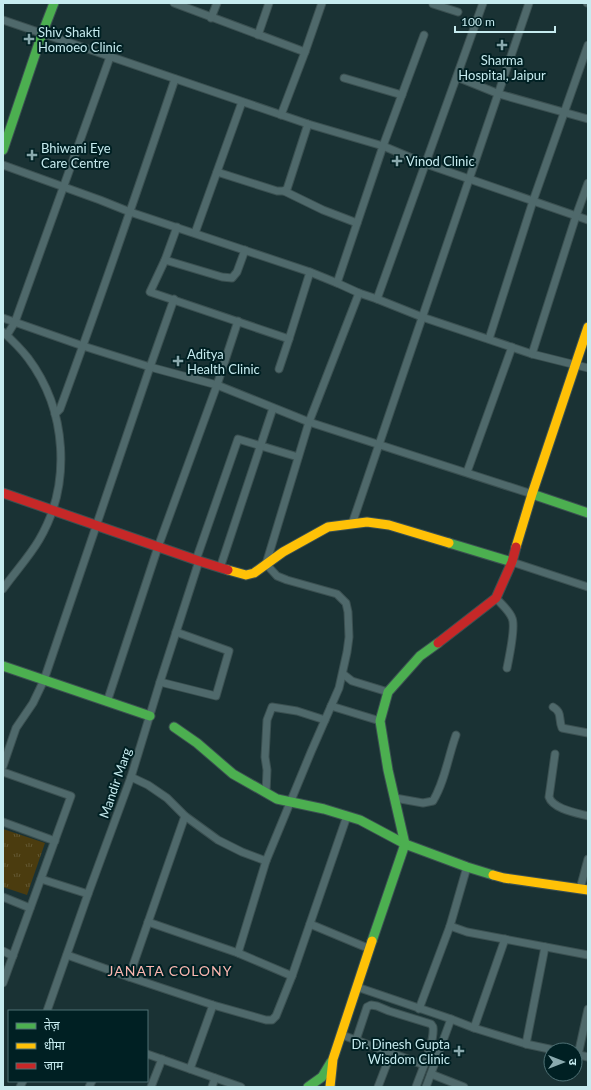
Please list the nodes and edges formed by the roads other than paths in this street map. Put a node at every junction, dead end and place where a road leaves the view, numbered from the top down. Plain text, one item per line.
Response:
1 (54, 3) edge
2 (174, 3) edge
3 (217, 3) edge
4 (269, 3) edge
5 (322, 3) edge
6 (432, 3) edge
7 (483, 3) edge
8 (529, 3) edge
9 (458, 12) dead end
10 (211, 18) junction
11 (3, 20) edge
12 (42, 34) junction
13 (258, 35) junction
14 (424, 35) dead end
15 (588, 45) edge
16 (305, 52) junction
17 (110, 57) junction
18 (456, 77) junction
19 (344, 78) dead end
20 (175, 79) junction
21 (499, 94) junction
22 (402, 95) junction
23 (242, 102) junction
24 (564, 112) junction
25 (281, 115) junction
26 (588, 119) edge
27 (308, 124) junction
28 (383, 146) junction
29 (3, 150) edge
30 (426, 164) junction
31 (3, 165) edge
32 (217, 172) junction
33 (469, 179) junction
34 (588, 183) edge
35 (64, 187) junction
36 (284, 191) junction
37 (533, 201) junction
38 (130, 212) junction
39 (576, 216) junction
40 (588, 220) edge
41 (357, 223) junction
42 (177, 227) junction
43 (195, 233) junction
44 (244, 250) junction
45 (165, 260) junction
46 (310, 272) junction
47 (337, 283) junction
48 (359, 294) junction
49 (174, 299) junction
50 (377, 299) junction
51 (422, 317) junction
52 (3, 318) edge
53 (238, 321) junction
54 (15, 322) junction
55 (588, 327) edge
56 (5, 334) edge
57 (289, 339) junction
58 (489, 339) junction
59 (83, 346) junction
60 (512, 347) junction
61 (532, 354) junction
62 (575, 365) junction
63 (150, 367) junction
64 (588, 368) edge
65 (279, 369) dead end
66 (217, 385) junction
67 (273, 408) junction
68 (55, 414) junction
69 (309, 422) junction
70 (379, 444) junction
71 (261, 446) junction
72 (298, 458) junction
73 (467, 472) junction
74 (3, 493) edge
75 (532, 494) junction
76 (52, 510) junction
77 (588, 513) edge
78 (352, 524) junction
79 (96, 526) junction
80 (158, 547) junction
81 (197, 561) junction
82 (512, 562) junction
83 (266, 564) junction
84 (220, 568) junction
85 (588, 587) edge
86 (3, 589) edge
87 (496, 598) junction
88 (176, 632) junction
89 (3, 666) edge
90 (507, 668) dead end
91 (342, 674) junction
92 (44, 680) junction
93 (160, 682) junction
94 (388, 692) junction
95 (107, 702) junction
96 (331, 706) junction
97 (553, 707) dead end
98 (150, 716) junction
99 (325, 720) junction
100 (380, 721) junction
101 (174, 727) dead end
102 (588, 732) edge
103 (456, 735) dead end
104 (555, 754) dead end
105 (3, 766) edge
106 (3, 772) edge
107 (131, 777) junction
108 (266, 793) junction
109 (395, 798) junction
110 (290, 802) junction
111 (185, 816) junction
112 (348, 816) junction
113 (588, 816) edge
114 (3, 822) edge
115 (55, 841) junction
116 (404, 844) junction
117 (588, 859) edge
118 (266, 861) junction
119 (467, 867) junction
120 (41, 879) junction
121 (584, 889) edge
122 (88, 894) junction
123 (3, 897) edge
124 (30, 908) junction
125 (148, 922) junction
126 (310, 924) junction
127 (450, 926) junction
128 (505, 939) junction
129 (545, 948) junction
130 (370, 949) junction
131 (3, 951) edge
132 (238, 953) junction
133 (67, 955) junction
134 (588, 955) edge
135 (13, 956) junction
136 (292, 976) junction
137 (129, 977) junction
138 (3, 983) edge
139 (357, 987) junction
140 (394, 1000) junction
141 (213, 1006) junction
142 (419, 1009) junction
143 (588, 1009) edge
144 (47, 1010) edge
145 (389, 1011) junction
146 (451, 1019) junction
147 (474, 1028) junction
148 (342, 1035) junction
149 (356, 1040) junction
150 (579, 1042) edge
151 (526, 1044) junction
152 (430, 1048) junction
153 (543, 1048) edge
154 (439, 1051) junction
155 (391, 1053) junction
156 (148, 1054) edge
157 (162, 1059) junction
158 (333, 1059) junction
159 (424, 1065) junction
160 (190, 1068) junction
161 (431, 1074) junction
162 (216, 1078) junction
163 (151, 1087) edge
164 (212, 1087) edge
165 (241, 1087) edge
166 (308, 1087) edge
167 (330, 1087) edge
168 (378, 1087) edge
169 (416, 1087) edge
170 (426, 1087) edge
171 (464, 1087) edge

1 - 12 street
2 - 10 street
3 - 10 street
4 - 13 street
5 - 16 street
6 - 9 street
7 - 18 street
8 - 21 street
10 - 13 street
11 - 12 street
12 - 17 street
12 - 29 street
13 - 16 street
14 - 22 street
15 - 24 street
16 - 25 street
17 - 20 street
17 - 35 street
18 - 21 street
18 - 30 street
19 - 22 street
20 - 23 street
20 - 38 street
21 - 24 street
21 - 33 street
22 - 28 street
23 - 25 street
23 - 32 street
24 - 26 street
24 - 37 street
25 - 27 street
27 - 28 street
27 - 36 street
28 - 30 street
28 - 41 street
30 - 33 street
30 - 50 street
31 - 35 street
32 - 36 street
32 - 43 street
33 - 37 street
33 - 51 street
34 - 39 street
35 - 38 street
35 - 54 street
36 - 41 street
37 - 39 street
37 - 58 street
38 - 42 street
38 - 59 street
39 - 40 street
39 - 61 street
41 - 47 street
42 - 43 street
42 - 45 street
43 - 44 street
44 - 45 street
44 - 46 street
45 - 49 street
46 - 47 street
46 - 57 street
47 - 48 street
48 - 50 street
48 - 69 street
49 - 53 street
49 - 63 street
50 - 51 street
51 - 58 street
51 - 70 street
52 - 54 street
53 - 57 street
53 - 66 street
54 - 56 street
54 - 59 street
55 - 62 street
56 - 68 street
57 - 65 street
58 - 60 street
59 - 63 street
59 - 68 street
60 - 61 street
60 - 73 street
61 - 62 street
62 - 64 street
62 - 75 street
63 - 66 street
63 - 79 street
66 - 67 street
66 - 80 street
67 - 69 street
67 - 71 street
68 - 76 street
69 - 70 street
69 - 72 street
70 - 73 street
70 - 78 street
71 - 72 street
71 - 81 street, Mandir Marg
71 - 84 street
72 - 83 street
73 - 75 street
74 - 76 street
75 - 77 street
75 - 82 street
76 - 79 street
76 - 86 street
78 - 82 street
78 - 83 street
79 - 80 street
79 - 92 street
80 - 81 street
80 - 95 street
81 - 84 street
81 - 88 street, Mandir Marg
82 - 85 street
82 - 87 street
83 - 84 street
83 - 91 street
87 - 90 street
87 - 94 street
88 - 93 street, Mandir Marg
88 - 93 street
89 - 92 street
91 - 94 street
91 - 96 street
92 - 95 street
92 - 105 street
93 - 98 street, Mandir Marg
94 - 100 street
95 - 98 street
96 - 99 street
96 - 100 street
97 - 102 street
98 - 107 street, Mandir Marg
99 - 108 street
99 - 110 street
100 - 109 street
101 - 108 street
103 - 109 street
104 - 113 street
106 - 115 street
107 - 111 street
107 - 122 street, Mandir Marg
108 - 110 street
109 - 116 street
110 - 112 street
110 - 118 street
111 - 118 street
111 - 125 street
112 - 116 street
112 - 126 street
114 - 115 street
115 - 120 street
116 - 119 street
116 - 130 street
117 - 121 street
118 - 132 street
119 - 121 street
119 - 127 street
120 - 122 street
120 - 124 street
122 - 133 street, Mandir Marg
123 - 124 street
124 - 135 street
125 - 132 street
125 - 137 street
126 - 130 street
126 - 136 street
127 - 128 street
127 - 142 street
128 - 129 street
128 - 147 street
129 - 134 street
129 - 151 street
130 - 139 street
131 - 135 street
132 - 136 street
133 - 137 street
133 - 144 street, Mandir Marg
135 - 138 street
136 - 141 street
137 - 141 street
139 - 140 street
139 - 148 street
140 - 142 street
140 - 145 street
141 - 160 street
142 - 146 street
143 - 150 street
145 - 149 street
145 - 152 street
146 - 147 street
146 - 154 street
147 - 151 street
148 - 149 street
148 - 158 street
149 - 155 street
151 - 153 street
152 - 154 street
152 - 159 street
154 - 161 street
155 - 159 street
155 - 168 street
156 - 157 street
157 - 160 street
157 - 163 street
158 - 166 street
158 - 167 street
159 - 169 street
160 - 162 street
161 - 170 street
161 - 171 street
162 - 164 street
162 - 165 street

